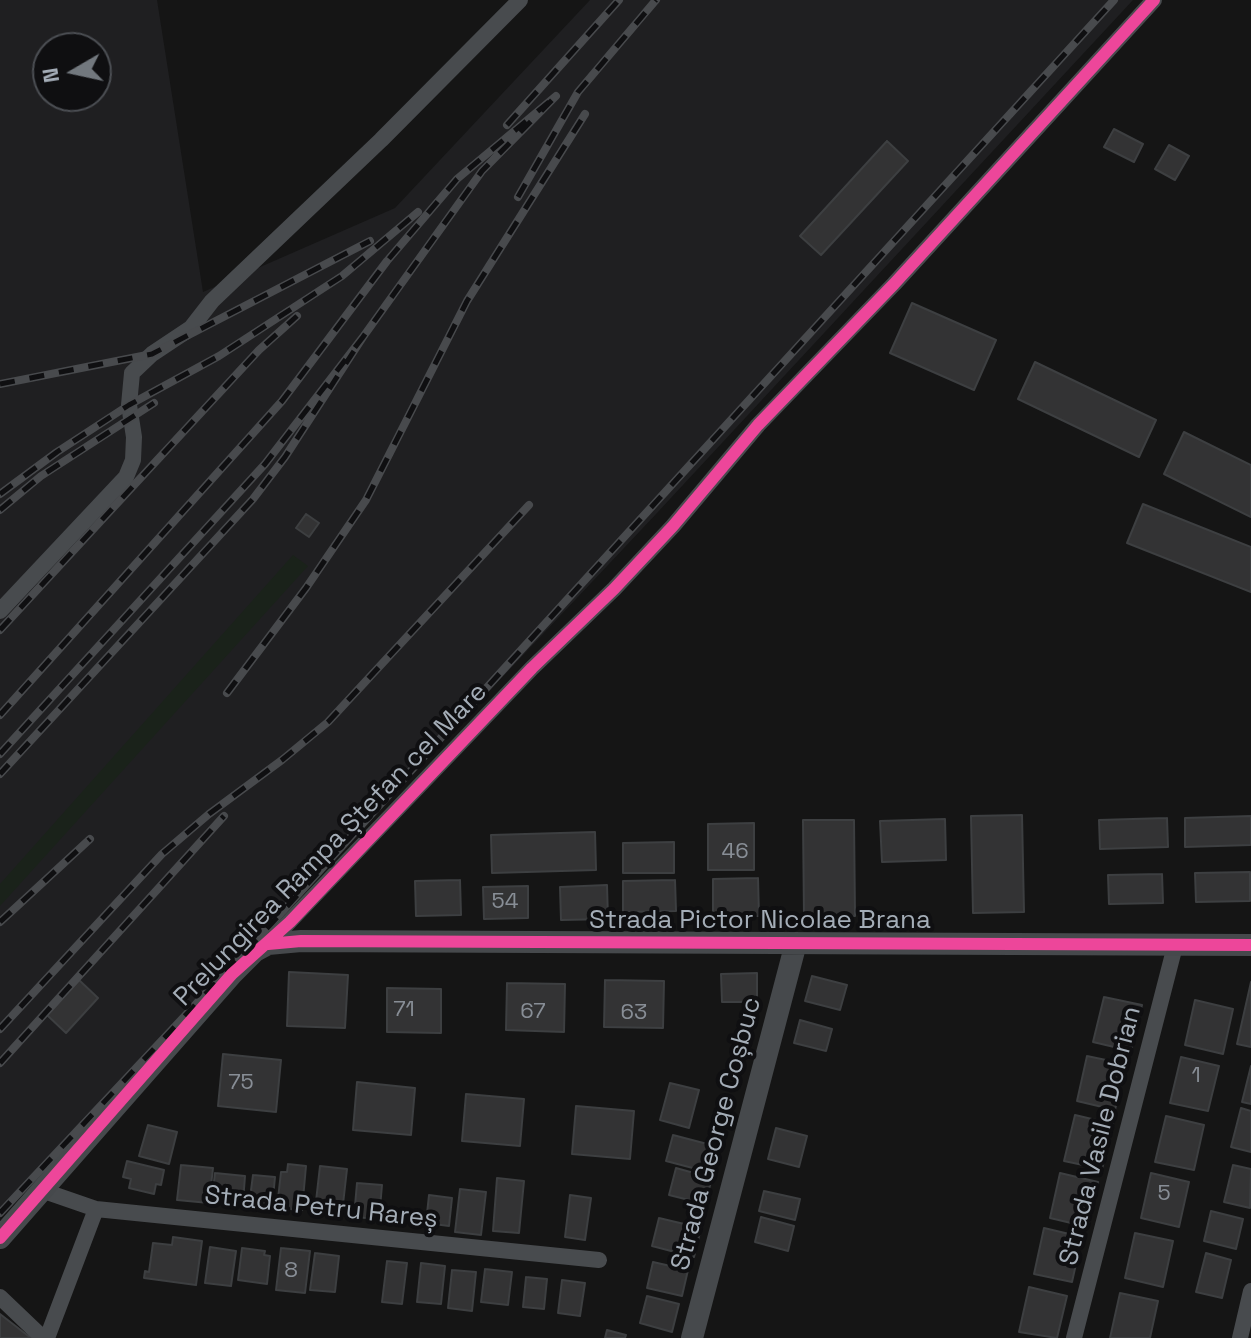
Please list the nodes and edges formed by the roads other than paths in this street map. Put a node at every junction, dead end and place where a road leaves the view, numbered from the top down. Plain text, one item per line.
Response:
1 (520, 0) edge
2 (1154, 0) edge
3 (0, 611) edge
4 (796, 943) junction
5 (268, 944) junction
6 (1251, 945) edge
7 (1175, 946) junction
8 (41, 1190) junction
9 (96, 1209) junction
10 (0, 1238) edge
11 (599, 1260) dead end
12 (1251, 1291) edge
13 (0, 1297) edge
14 (45, 1338) edge
15 (692, 1338) edge
16 (1074, 1338) edge
17 (1240, 1338) edge

1 - 3 street
2 - 5 street, Prelungirea Rampa Ștefan cel Mare
4 - 5 street, Strada Pictor Nicolae Brana
4 - 7 street, Strada Pictor Nicolae Brana
4 - 15 street, Strada George Coșbuc
5 - 8 street, Prelungirea Rampa Ștefan cel Mare
6 - 7 street, Strada Pictor Nicolae Brana
7 - 16 street, Strada Vasile Dobrian
8 - 9 street, Strada Petru Rareș
8 - 10 street, Prelungirea Rampa Ștefan cel Mare
9 - 11 street, Strada Petru Rareș
9 - 14 street
12 - 17 street
13 - 14 street

